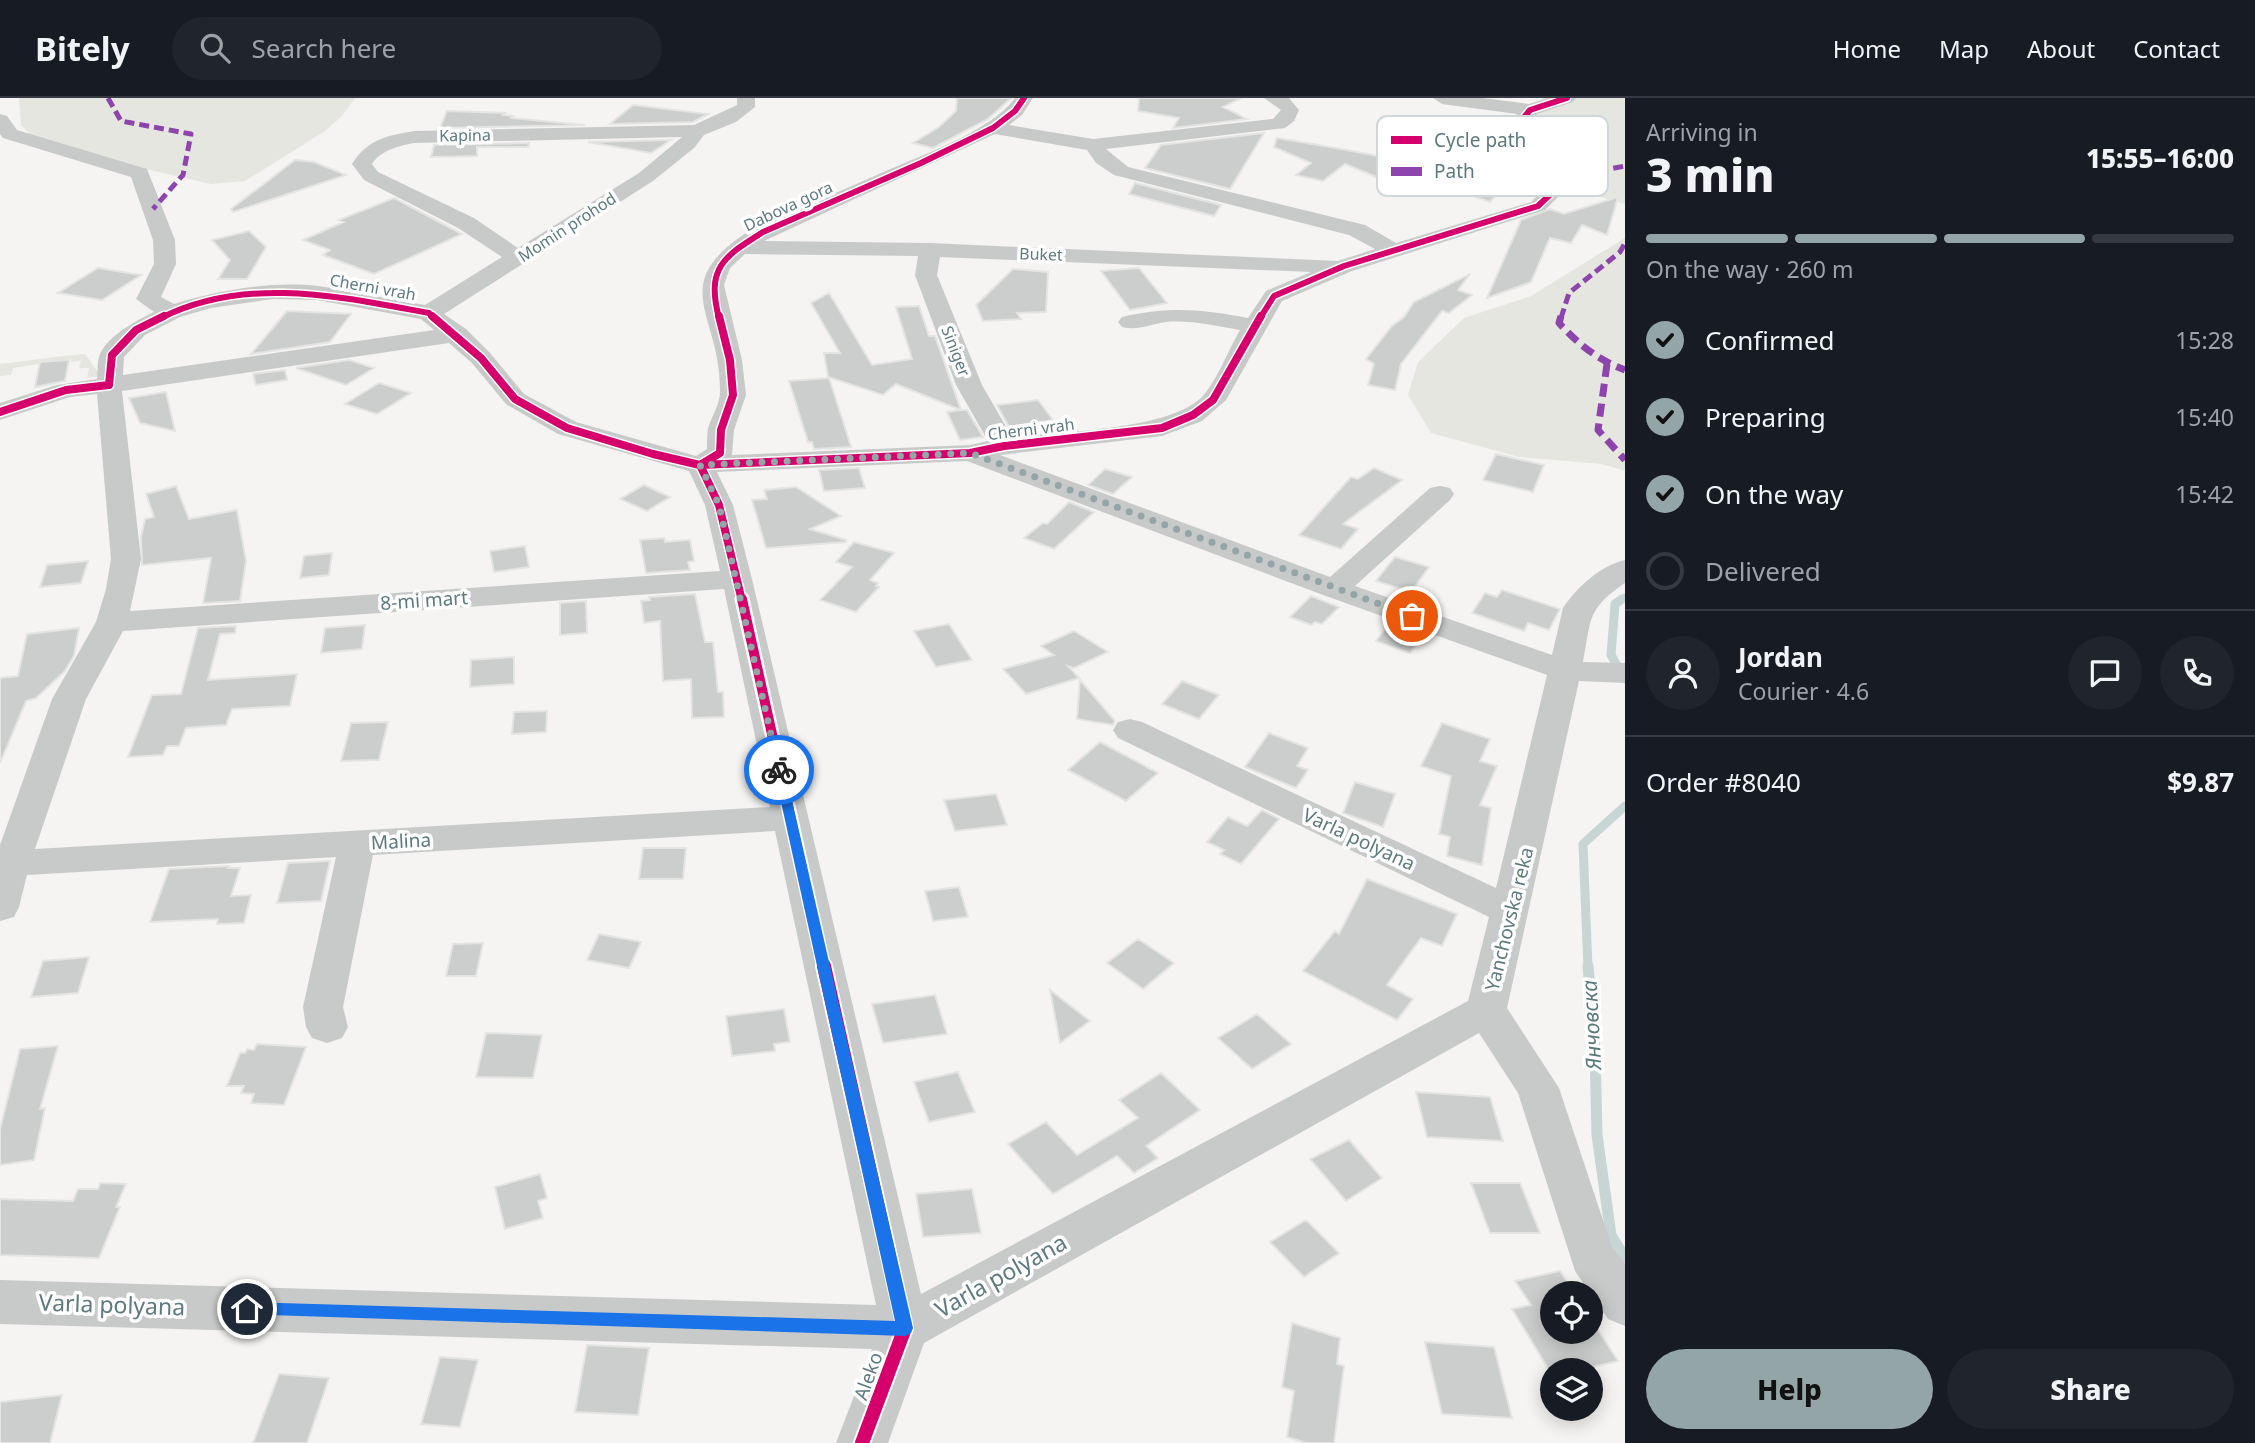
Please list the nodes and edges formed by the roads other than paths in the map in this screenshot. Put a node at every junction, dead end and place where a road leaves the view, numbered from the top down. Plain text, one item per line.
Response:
1 (746, 98) edge
2 (1024, 98) edge
3 (1273, 98) edge
4 (1442, 98) edge
5 (1567, 98) edge
6 (1531, 110) junction
7 (1526, 116) edge
8 (5, 127) edge
9 (993, 128) junction
10 (697, 131) junction
11 (1093, 145) junction
12 (1549, 196) edge
13 (739, 247) junction
14 (930, 250) junction
15 (1392, 250) junction
16 (518, 258) junction
17 (1344, 266) junction
18 (172, 312) junction
19 (429, 313) junction
20 (1130, 322) dead end
21 (1254, 326) junction
22 (457, 334) junction
23 (109, 385) junction
24 (0, 412) edge
25 (1004, 446) junction
26 (970, 453) junction
27 (700, 465) junction
28 (1440, 494) dead end
29 (1625, 569) edge
30 (737, 579) junction
31 (1334, 589) junction
32 (112, 622) junction
33 (1566, 671) junction
34 (1615, 673) edge
35 (1130, 730) dead end
36 (790, 818) junction
37 (357, 843) junction
38 (12, 863) junction
39 (0, 907) edge
40 (1511, 911) junction
41 (1486, 1010) junction
42 (327, 1027) dead end
43 (0, 1302) edge
44 (1625, 1304) edge
45 (905, 1328) junction
46 (862, 1443) edge

1 - 10 street, Kapina
2 - 9 street, Dabova gora
3 - 11 street
4 - 6 street
5 - 6 street
6 - 7 street, Cherni vrah
8 - 18 street
9 - 11 street
9 - 13 street, Dabova gora
10 - 16 street, Momin prohod
10 - 16 street, Kapina
11 - 15 street
12 - 15 street, Cherni vrah
13 - 14 street, Buket
13 - 27 street, Dabova gora
14 - 17 street, Buket
14 - 25 street, Siniger
15 - 17 street, Cherni vrah
16 - 19 street, Momin prohod
17 - 21 street, Cherni vrah
18 - 19 street, Cherni vrah
18 - 23 street, Cherni vrah
19 - 22 street, Cherni vrah
20 - 21 street
21 - 25 street, Cherni vrah
22 - 23 street
22 - 27 street, Cherni vrah
23 - 24 street
23 - 32 street, Cherni vrah
25 - 26 street, Cherni vrah
26 - 27 street, Cherni vrah
26 - 31 street
27 - 30 street
28 - 31 street
29 - 33 street, Yanchovska reka
30 - 32 street, 8-mi mart
30 - 36 street
31 - 33 street
32 - 38 street, Cherni vrah
33 - 34 street
33 - 40 street, Yanchovska reka
35 - 40 street, Varla polyana
36 - 37 street, Malina
36 - 45 street
37 - 38 street, Malina
37 - 42 street
38 - 39 street, Cherni vrah
40 - 41 street, Yanchovska reka
41 - 44 street, Yanchovska reka
41 - 45 street, Varla polyana
43 - 45 street, Varla polyana
45 - 46 street, Aleko

